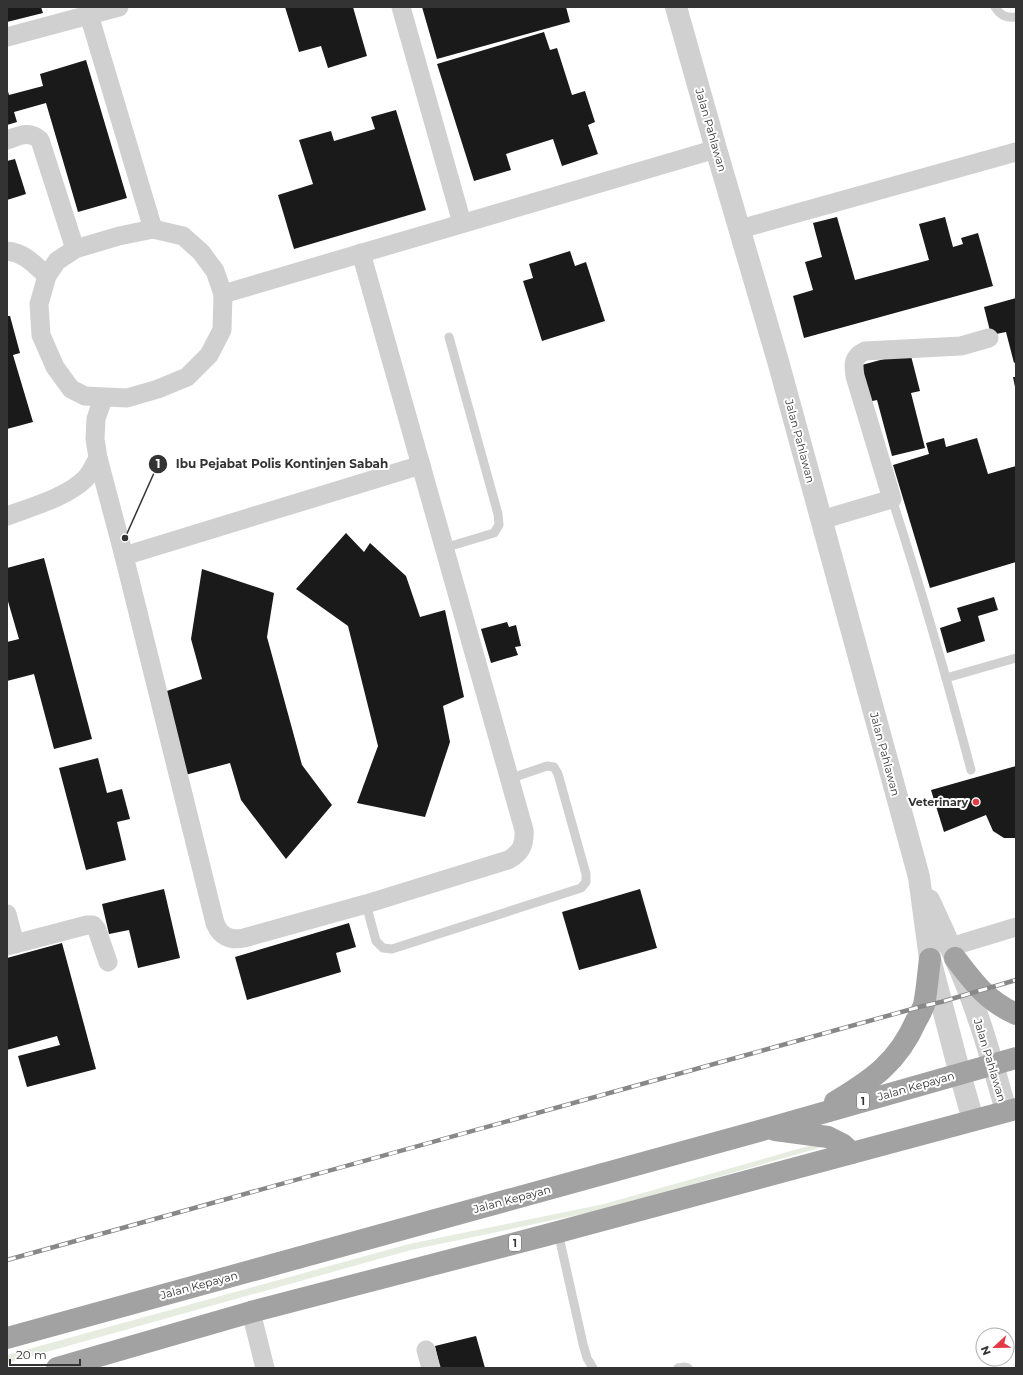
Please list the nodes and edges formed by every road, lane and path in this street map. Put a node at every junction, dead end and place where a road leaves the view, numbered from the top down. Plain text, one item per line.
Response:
1 (119, 7) edge
2 (401, 7) edge
3 (676, 7) edge
4 (995, 7) edge
5 (88, 11) edge
6 (1016, 17) edge
7 (7, 37) edge
8 (7, 140) edge
9 (716, 149) junction
10 (1016, 152) edge
11 (462, 223) junction
12 (153, 229) junction
13 (740, 229) junction
14 (75, 249) junction
15 (7, 251) edge
16 (361, 253) junction
17 (46, 276) junction
18 (223, 294) junction
19 (449, 337) dead end
20 (990, 338) dead end
21 (103, 398) junction
22 (98, 458) junction
23 (421, 465) junction
24 (892, 499) junction
25 (7, 516) edge
26 (822, 520) junction
27 (444, 548) junction
28 (124, 556) junction
29 (1016, 658) edge
30 (946, 678) junction
31 (971, 770) dead end
32 (509, 779) junction
33 (919, 877) junction
34 (366, 904) junction
35 (7, 914) edge
36 (1016, 927) edge
37 (11, 945) edge
38 (953, 953) junction
39 (930, 959) junction
40 (108, 962) dead end
41 (1016, 1014) edge
42 (1016, 1058) edge
43 (994, 1065) junction
44 (960, 1074) junction
45 (1011, 1110) edge
46 (816, 1115) junction
47 (973, 1120) junction
48 (766, 1129) junction
49 (852, 1153) junction
50 (558, 1232) junction
51 (251, 1312) junction
52 (7, 1338) edge
53 (426, 1350) dead end
54 (57, 1368) edge
55 (265, 1368) edge
56 (431, 1368) edge
57 (593, 1368) edge
58 (678, 1368) edge
59 (688, 1368) edge

1 - 5 street
2 - 11 street
3 - 9 street, Jalan Pahlawan
4 - 6 lane
5 - 7 street
5 - 12 street
8 - 14 street
9 - 11 street
9 - 13 street, Jalan Pahlawan
10 - 13 street
11 - 16 street
12 - 14 street
12 - 18 street
13 - 26 street, Jalan Pahlawan
14 - 17 street
15 - 17 street
16 - 18 street
16 - 23 street
17 - 21 street
18 - 21 street
19 - 27 lane
20 - 24 street
21 - 22 street
22 - 25 street
22 - 28 street
23 - 27 street
23 - 28 street
24 - 26 street
24 - 30 lane
26 - 33 street, Jalan Pahlawan
27 - 32 street
28 - 34 street
29 - 30 lane
30 - 31 lane
32 - 34 street
32 - 34 lane
33 - 38 street, Jalan Pahlawan
33 - 39 street, Jalan Pahlawan
35 - 37 street
36 - 38 street
37 - 40 street
38 - 41 highway
38 - 43 street, Jalan Pahlawan
39 - 44 street, Jalan Pahlawan
39 - 46 highway
42 - 43 highway, Jalan Kepayan / 1
43 - 44 highway, Jalan Kepayan / 1
43 - 45 street, Jalan Pahlawan
44 - 46 highway, Jalan Kepayan / 1
44 - 47 street, Jalan Pahlawan
45 - 47 highway, 1
46 - 48 highway, Jalan Kepayan / 1
47 - 49 highway, 1
48 - 49 highway
48 - 52 highway, Jalan Kepayan / 1
49 - 50 highway, 1
50 - 51 highway, 1
50 - 57 lane
51 - 54 highway, 1
51 - 55 street
53 - 56 street
58 - 59 lane

